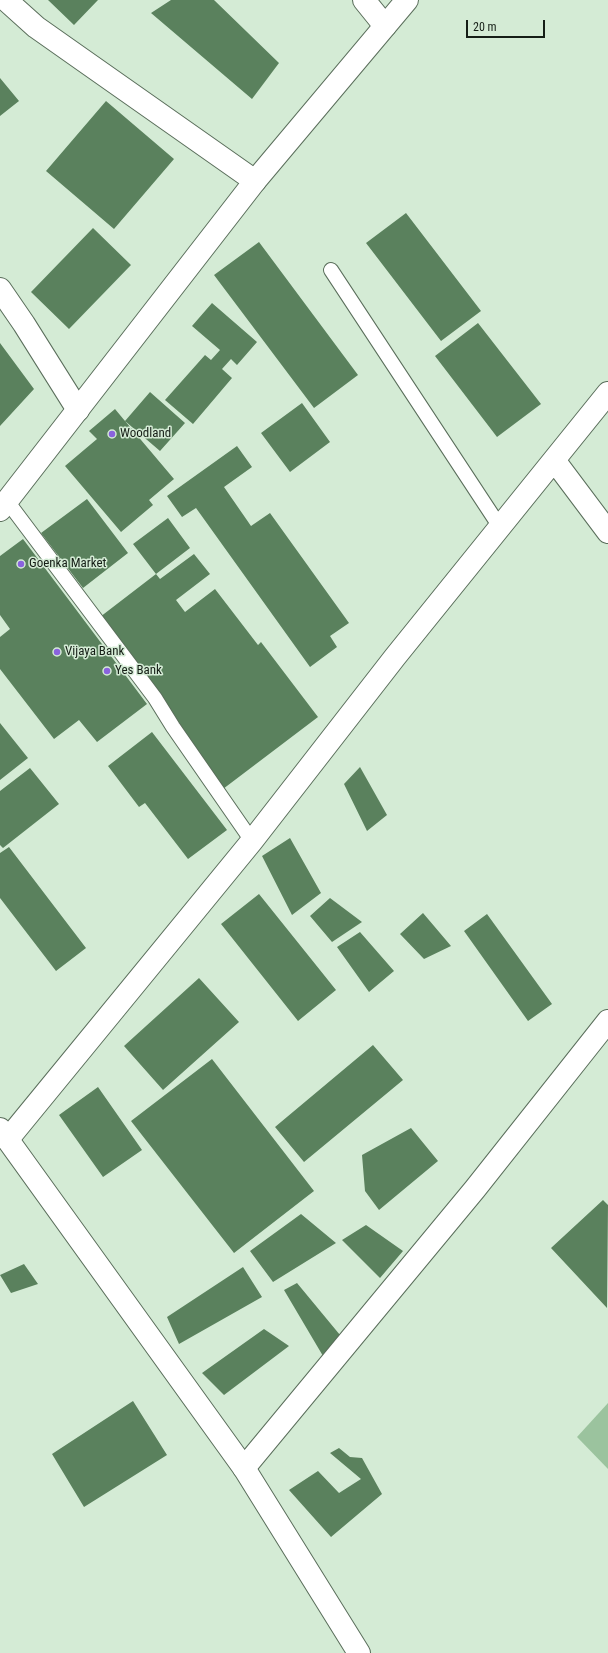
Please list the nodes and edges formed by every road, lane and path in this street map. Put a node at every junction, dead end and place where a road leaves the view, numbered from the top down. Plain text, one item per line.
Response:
1 (6, 0) edge
2 (364, 0) edge
3 (407, 0) edge
4 (386, 26) junction
5 (255, 181) junction
6 (331, 270) dead end
7 (0, 290) edge
8 (608, 393) edge
9 (78, 410) junction
10 (554, 460) junction
11 (3, 505) edge
12 (500, 527) junction
13 (608, 532) edge
14 (252, 841) junction
15 (608, 1021) edge
16 (4, 1134) edge
17 (244, 1468) junction
18 (359, 1653) edge

1 - 5 street
2 - 4 street
3 - 4 street
4 - 5 street
5 - 9 street
6 - 12 lane
7 - 9 street
8 - 10 street
9 - 11 street
10 - 12 street
10 - 13 street
11 - 14 lane
12 - 14 street
14 - 16 street
15 - 17 street
16 - 17 street
17 - 18 street

